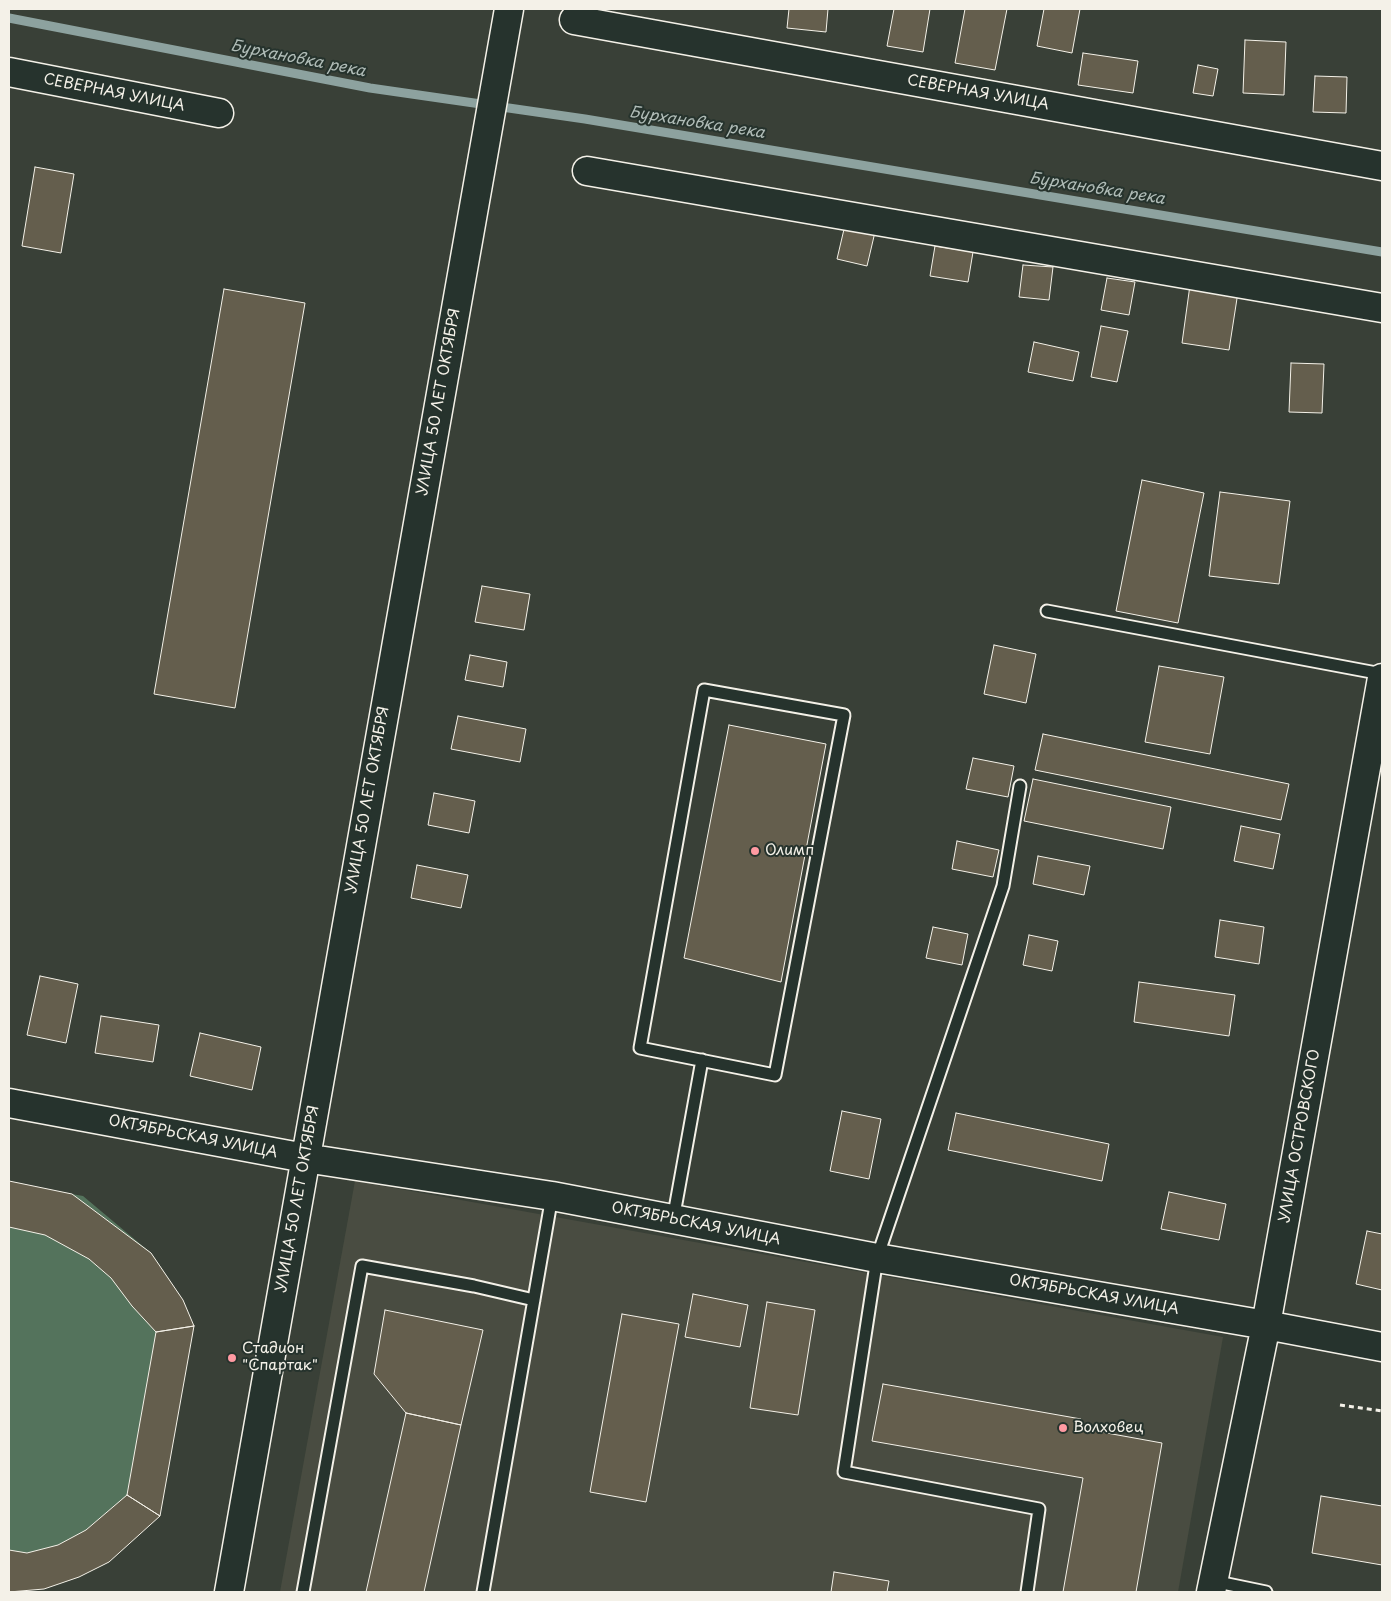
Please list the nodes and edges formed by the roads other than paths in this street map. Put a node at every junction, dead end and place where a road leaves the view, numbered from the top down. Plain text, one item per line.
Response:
1 (509, 9) edge
2 (574, 20) dead end
3 (9, 72) edge
4 (219, 113) dead end
5 (1382, 166) edge
6 (587, 171) dead end
7 (1382, 308) edge
8 (1046, 611) dead end
9 (1382, 674) edge
10 (1382, 678) edge
11 (1020, 786) dead end
12 (702, 1060) junction
13 (9, 1103) edge
14 (305, 1158) junction
15 (552, 1196) junction
16 (673, 1220) junction
17 (877, 1258) junction
18 (534, 1300) junction
19 (1266, 1325) junction
20 (1382, 1346) edge
21 (1212, 1587) edge
22 (229, 1592) edge
23 (303, 1592) edge
24 (483, 1592) edge
25 (1027, 1592) edge
26 (1266, 1592) edge

1 - 14 main road, УЛИЦА 50 ЛЕТ ОКТЯБРЯ
2 - 5 main road, СЕВЕРНАЯ УЛИЦА
3 - 4 main road, СЕВЕРНАЯ УЛИЦА
6 - 7 main road
8 - 9 lane
10 - 19 main road, УЛИЦА ОСТРОВСКОГО
11 - 17 lane
12 - 12 lane
12 - 16 lane
13 - 14 main road, ОКТЯБРЬСКАЯ УЛИЦА
14 - 15 main road, ОКТЯБРЬСКАЯ УЛИЦА
14 - 22 main road, УЛИЦА 50 ЛЕТ ОКТЯБРЯ
15 - 16 main road, ОКТЯБРЬСКАЯ УЛИЦА
15 - 18 lane
16 - 17 main road, ОКТЯБРЬСКАЯ УЛИЦА
17 - 19 main road, ОКТЯБРЬСКАЯ УЛИЦА
17 - 25 lane
18 - 23 lane
18 - 24 lane
19 - 20 main road, ОКТЯБРЬСКАЯ УЛИЦА
19 - 21 main road, УЛИЦА ОСТРОВСКОГО
21 - 26 lane

